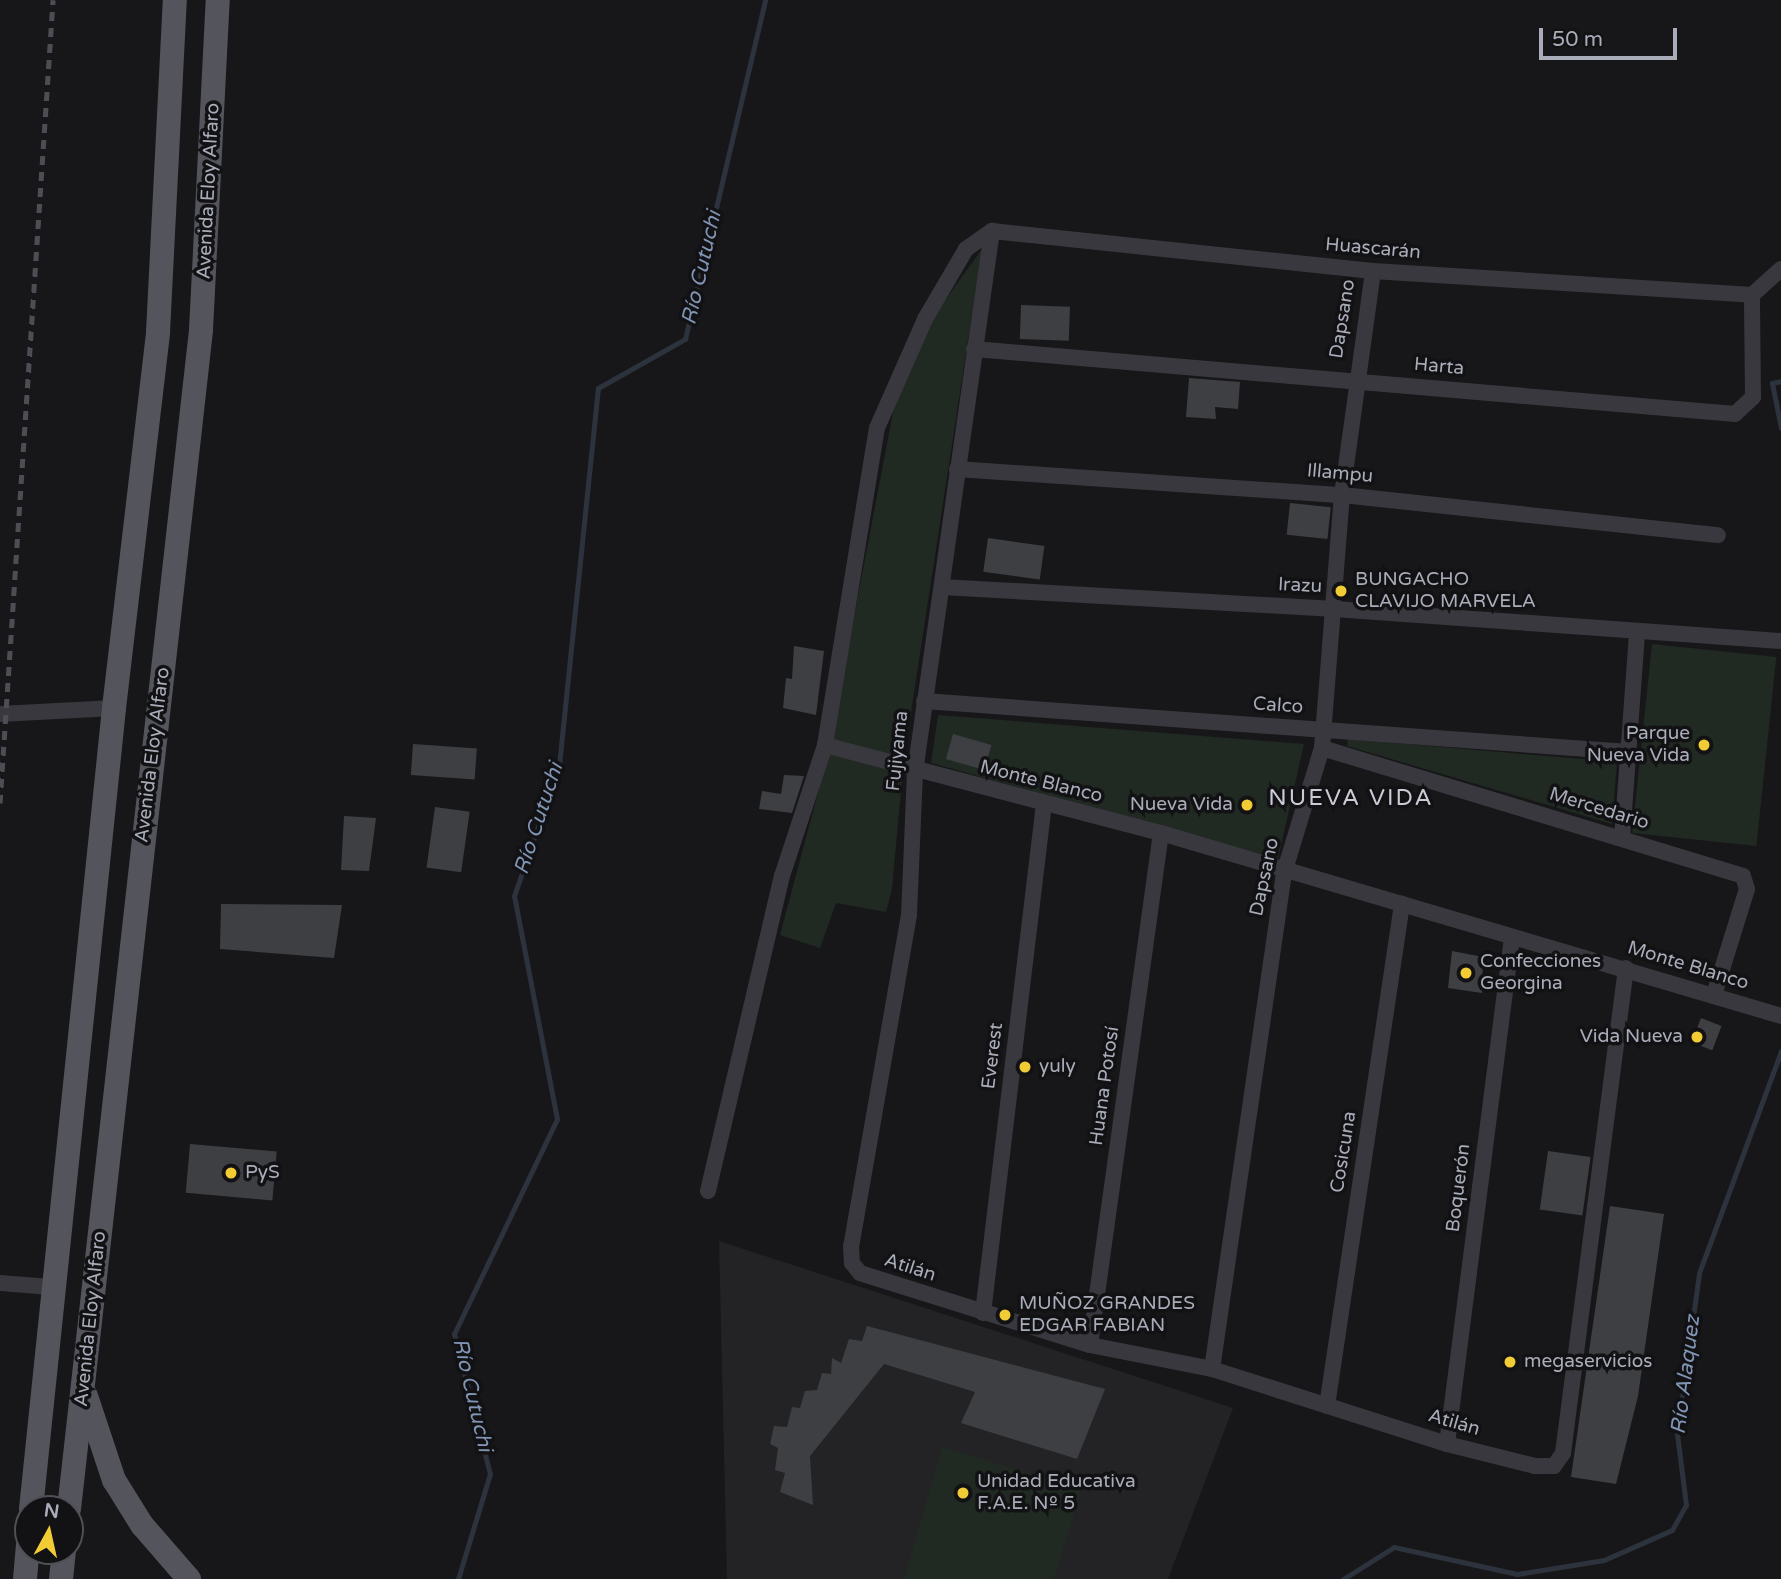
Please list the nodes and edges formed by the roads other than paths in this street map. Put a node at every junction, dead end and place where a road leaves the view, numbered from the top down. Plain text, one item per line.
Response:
1 (175, 0) edge
2 (218, 0) edge
3 (992, 231) junction
4 (1781, 269) edge
5 (1373, 271) junction
6 (1752, 295) junction
7 (974, 349) junction
8 (1354, 381) junction
9 (957, 469) junction
10 (1342, 495) junction
11 (1717, 535) dead end
12 (942, 587) junction
13 (1334, 609) junction
14 (1637, 632) junction
15 (1781, 641) edge
16 (924, 701) junction
17 (114, 708) junction
18 (0, 714) edge
19 (1320, 730) junction
20 (825, 745) junction
21 (1322, 748) junction
22 (1629, 752) junction
23 (915, 772) junction
24 (1044, 804) junction
25 (1161, 833) junction
26 (1622, 838) junction
27 (1284, 873) junction
28 (1402, 904) junction
29 (1512, 937) junction
30 (1626, 968) junction
31 (1714, 995) junction
32 (1775, 1014) edge
33 (708, 1191) dead end
34 (860, 1273) joint
35 (0, 1283) edge
36 (51, 1287) junction
37 (984, 1313) junction
38 (1090, 1345) junction
39 (1212, 1369) junction
40 (83, 1386) junction
41 (1327, 1406) junction
42 (1447, 1444) junction
43 (32, 1495) edge
44 (71, 1495) edge
45 (189, 1579) edge

1 - 17 main road
2 - 40 main road, Avenida Eloy Alfaro
3 - 5 street, Huascarán
3 - 7 street, Fujiyama
3 - 20 street
4 - 6 street
5 - 6 street, Huascarán
5 - 8 street, Dapsano
6 - 8 street, Harta
7 - 8 street, Harta
7 - 9 street, Fujiyama
8 - 10 street, Dapsano
9 - 10 street, Illampu
9 - 12 street, Fujiyama
10 - 11 street, Illampu
10 - 13 street, Dapsano
12 - 13 street, Irazu
12 - 16 street, Fujiyama
13 - 14 street, Irazu
13 - 19 street, Dapsano
14 - 15 street, Irazu
14 - 22 street
16 - 19 street, Calco
16 - 23 street, Fujiyama
17 - 18 street
17 - 36 main road
19 - 21 street, Dapsano
19 - 22 street, Calco
20 - 23 street, Monte Blanco
20 - 33 street
21 - 26 street, Mercedario
21 - 27 street, Dapsano
22 - 26 street
23 - 24 street, Monte Blanco
23 - 34 street, Fujiyama
24 - 25 street, Monte Blanco
24 - 37 street, Everest
25 - 27 street, Monte Blanco
25 - 38 street, Huana Potosí
26 - 31 street, Mercedario
27 - 28 street, Monte Blanco
27 - 39 street, Dapsano
28 - 29 street, Monte Blanco
28 - 41 street, Cosicuna
29 - 30 street, Monte Blanco
29 - 42 street, Boquerón
30 - 31 street, Monte Blanco
30 - 42 street, Atilán
31 - 32 street, Monte Blanco
34 - 37 street, Atilán
35 - 36 street
36 - 43 main road
37 - 38 street, Atilán
38 - 39 street, Atilán
39 - 41 street, Atilán
40 - 44 main road, Avenida Eloy Alfaro
40 - 45 main road
41 - 42 street, Atilán

